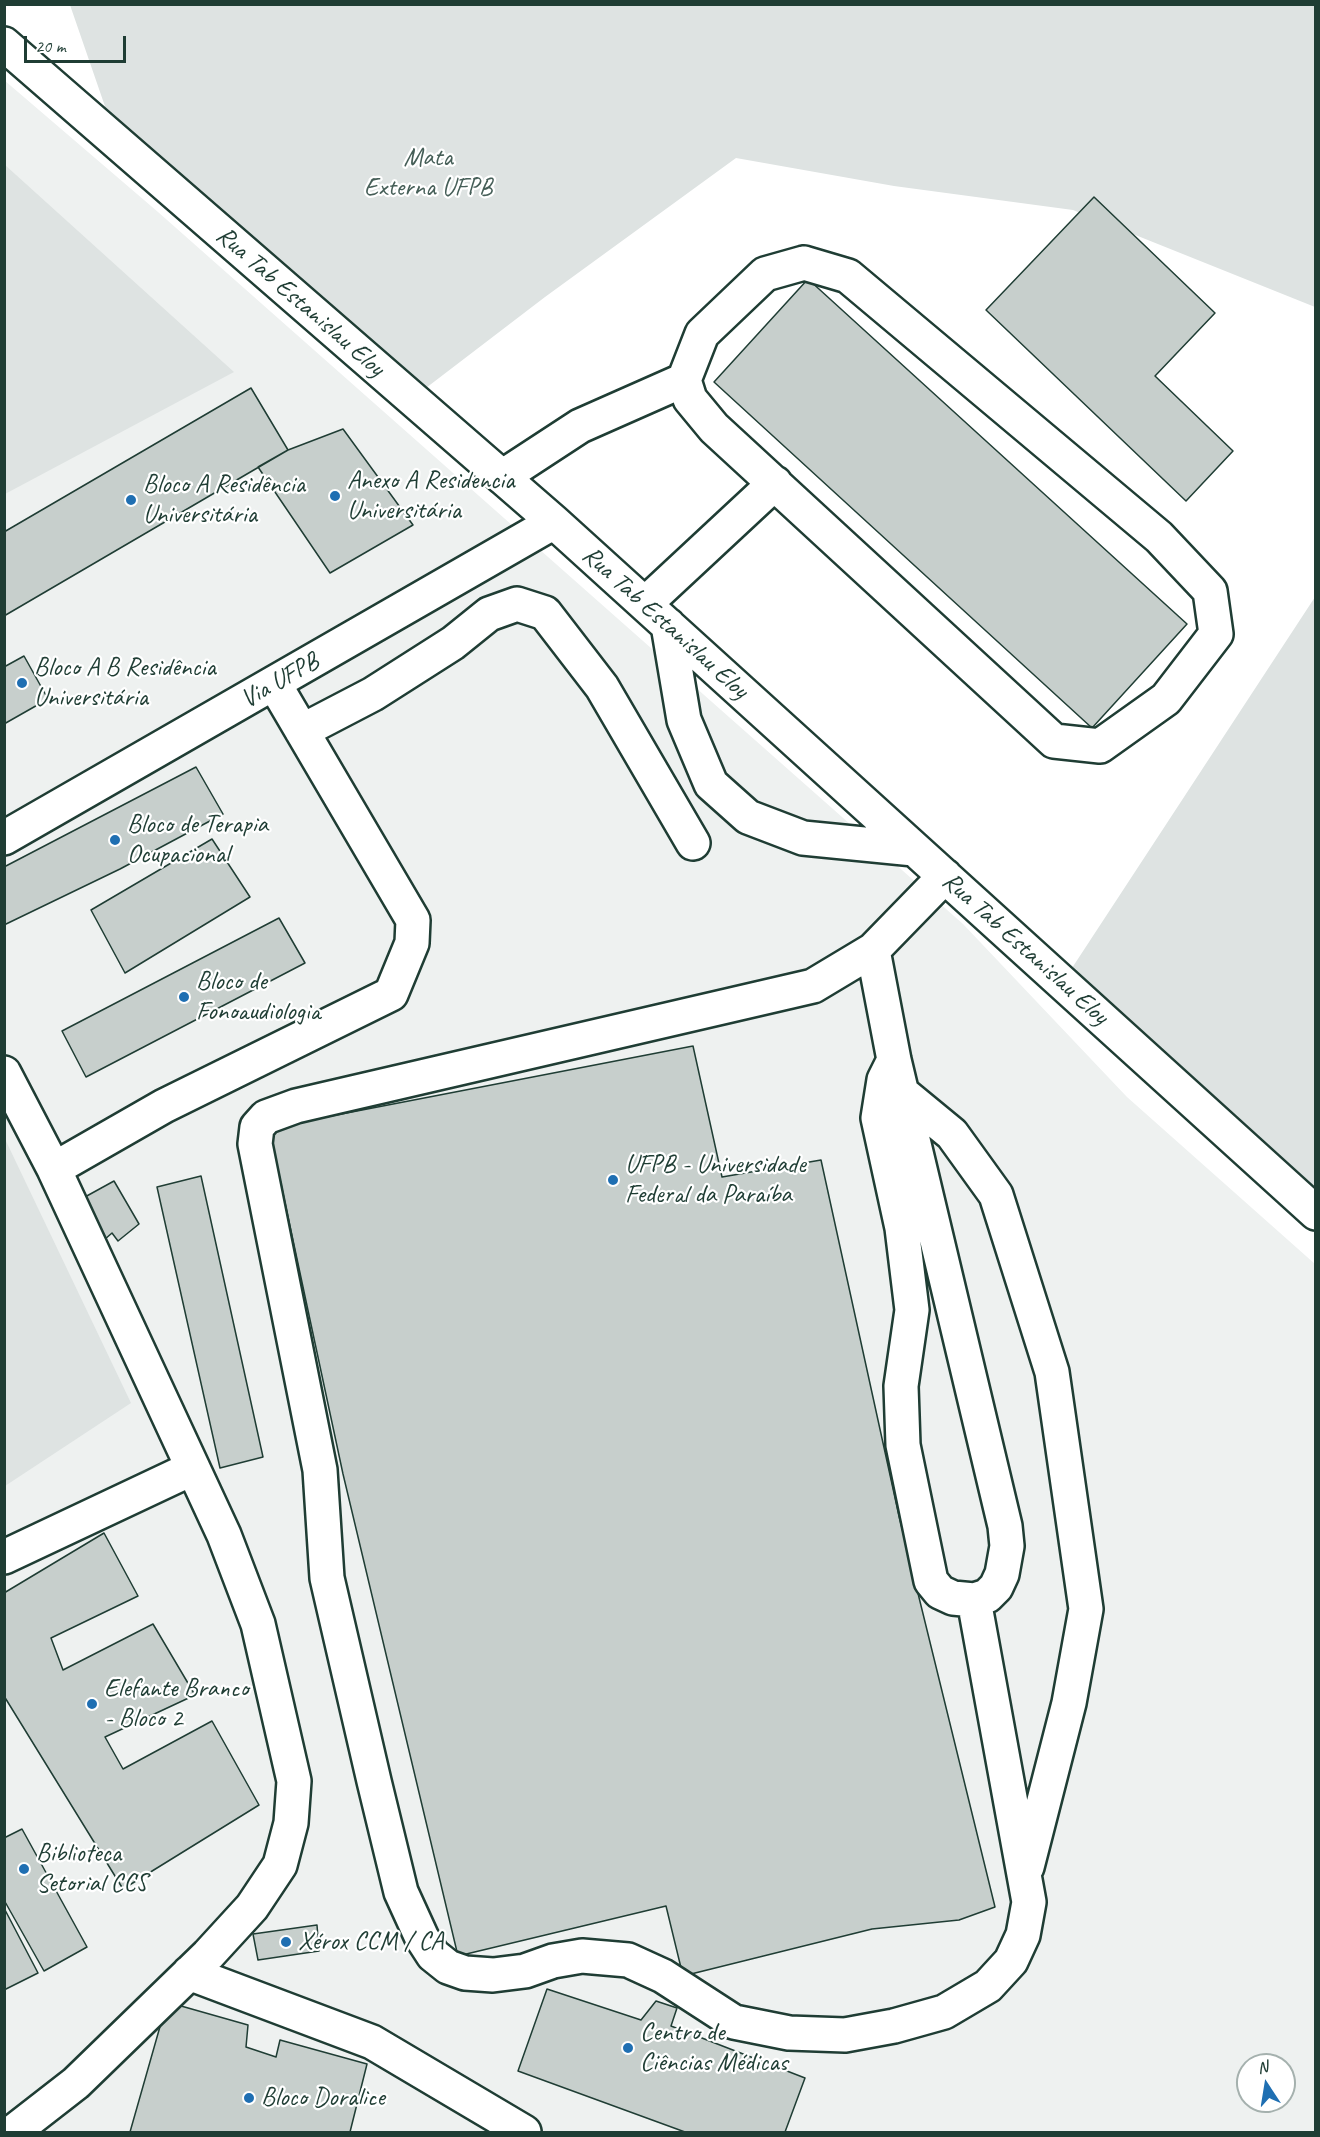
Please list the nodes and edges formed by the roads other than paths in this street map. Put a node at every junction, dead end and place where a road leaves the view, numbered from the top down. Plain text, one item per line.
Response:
1 (4, 44) edge
2 (684, 380) junction
3 (502, 477) junction
4 (775, 483) junction
5 (554, 522) junction
6 (656, 615) junction
7 (275, 685) junction
8 (302, 731) junction
9 (4, 838) edge
10 (693, 843) dead end
11 (914, 849) junction
12 (945, 876) junction
13 (873, 950) junction
14 (894, 1060) junction
15 (4, 1073) edge
16 (901, 1092) junction
17 (54, 1169) junction
18 (1316, 1213) edge
19 (193, 1468) junction
20 (4, 1557) edge
21 (974, 1600) junction
22 (1024, 1877) junction
23 (189, 1973) junction
24 (13, 2133) edge
25 (524, 2133) edge

1 - 3 street, Rua Tab Estanislau Eloy
2 - 3 street
2 - 4 street
2 - 4 street
3 - 5 street, Rua Tab Estanislau Eloy
4 - 6 street
5 - 6 street, Rua Tab Estanislau Eloy
5 - 7 street, Via UFPB
6 - 11 street, Rua Tab Estanislau Eloy
6 - 11 street
7 - 8 street
7 - 9 street, Via UFPB
8 - 10 street
8 - 17 street
11 - 12 street, Rua Tab Estanislau Eloy
12 - 13 street
12 - 18 street, Rua Tab Estanislau Eloy
13 - 14 street
13 - 22 street
14 - 16 street
14 - 21 street
15 - 17 street
16 - 21 street
16 - 22 street
17 - 19 street
19 - 20 street
19 - 23 street
21 - 22 street
23 - 24 street
23 - 25 street

